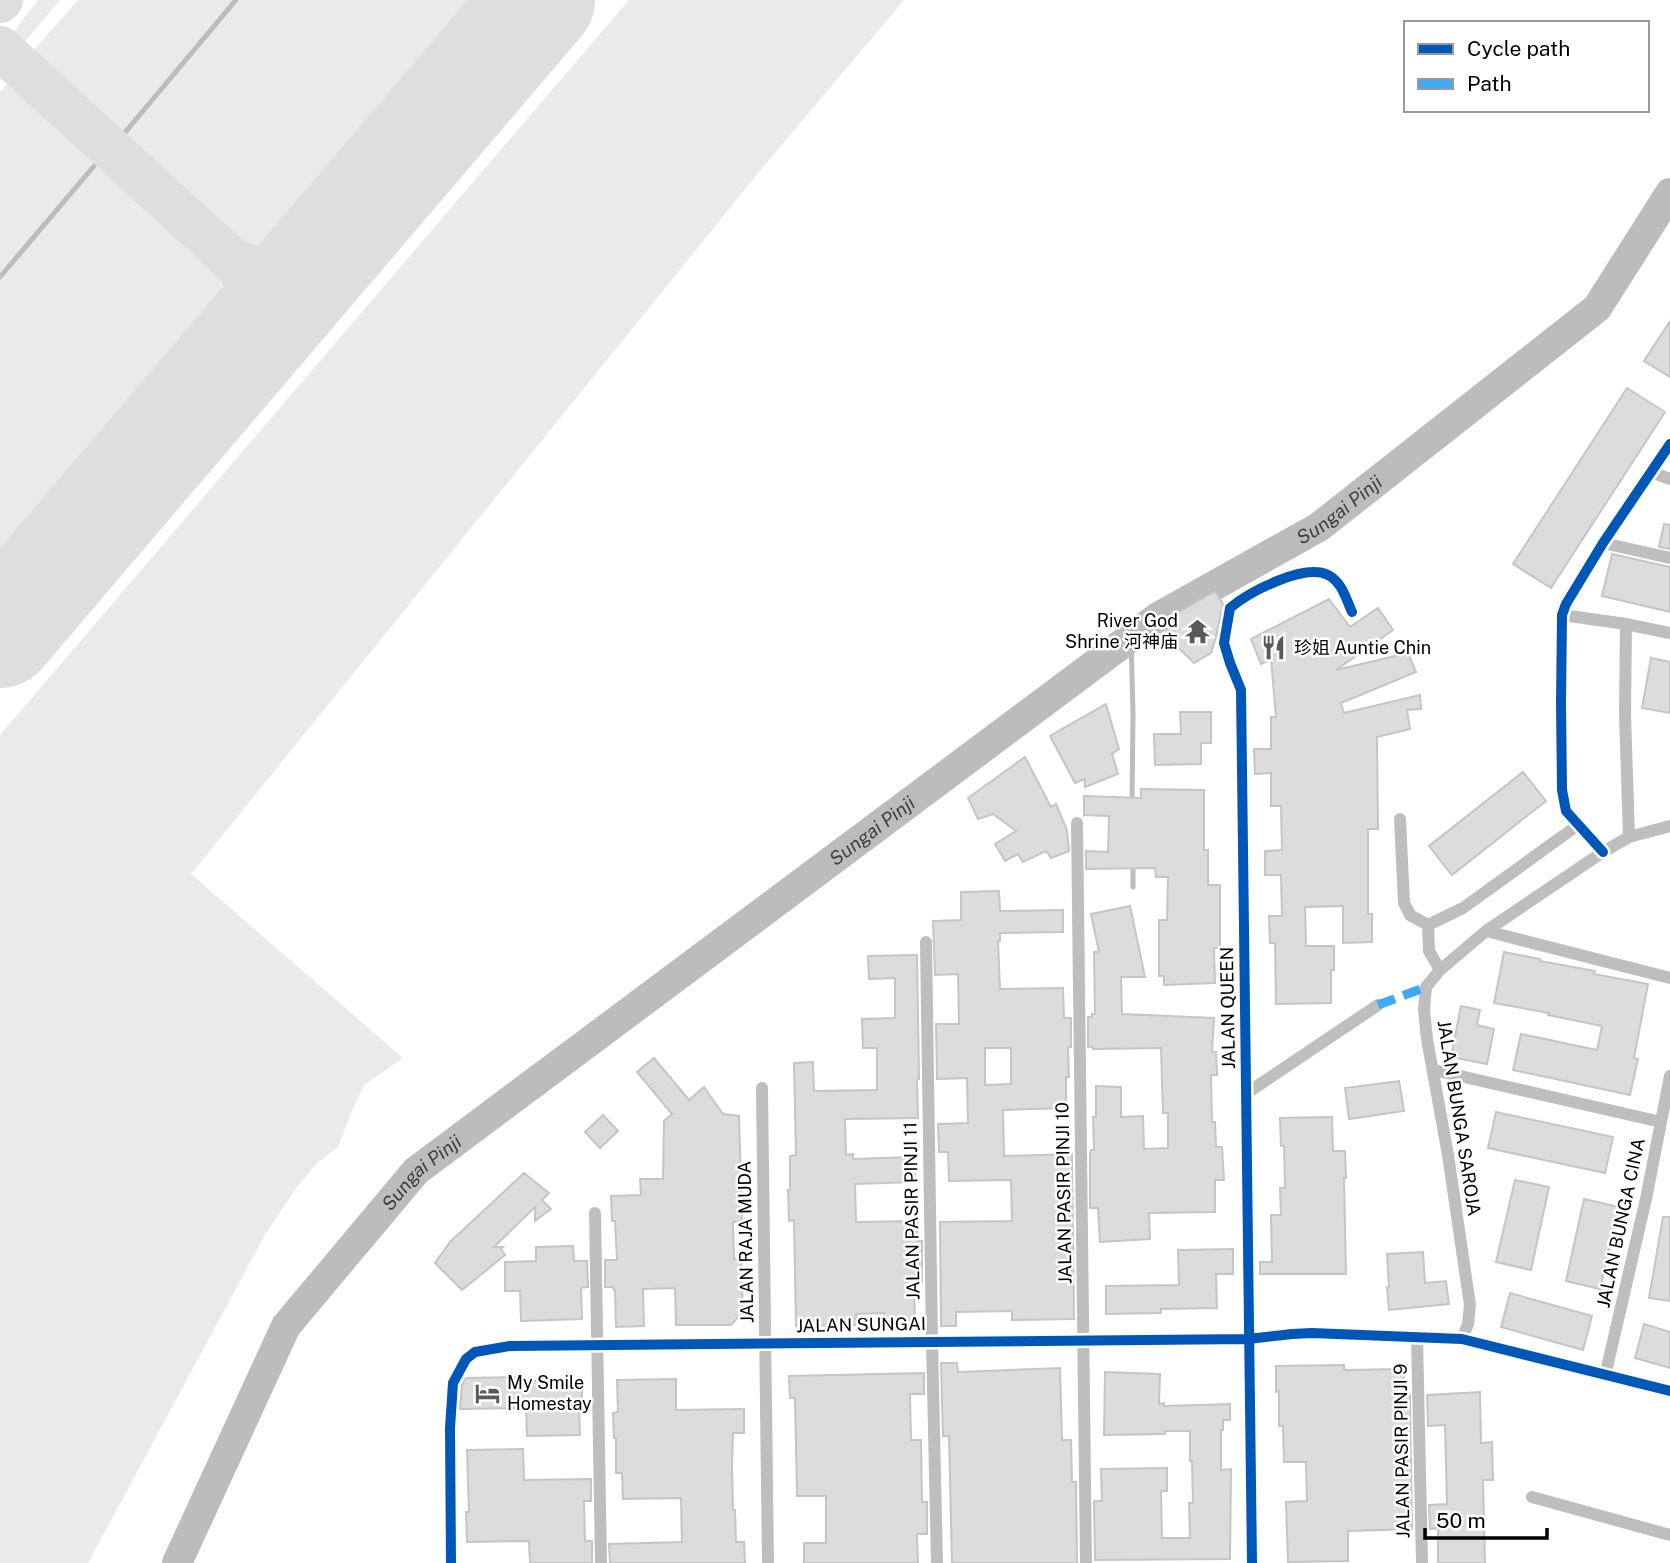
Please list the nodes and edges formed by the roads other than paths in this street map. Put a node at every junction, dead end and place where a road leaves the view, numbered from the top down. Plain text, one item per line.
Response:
1 (1670, 444) edge
2 (1651, 472) junction
3 (1670, 479) edge
4 (1603, 543) junction
5 (1670, 558) edge
6 (1352, 612) dead end
7 (1562, 615) junction
8 (1626, 624) junction
9 (1670, 633) edge
10 (1400, 819) dead end
11 (1077, 823) dead end
12 (1577, 825) junction
13 (1670, 826) edge
14 (1629, 837) junction
15 (1603, 852) junction
16 (1428, 925) junction
17 (1486, 931) junction
18 (926, 942) dead end
19 (1440, 970) junction
20 (1670, 978) edge
21 (1378, 1005) dead end
22 (1434, 1070) junction
23 (1670, 1076) edge
24 (762, 1088) dead end
25 (1247, 1093) junction
26 (1661, 1122) junction
27 (595, 1213) dead end
28 (1418, 1338) junction
29 (1248, 1339) junction
30 (1462, 1339) junction
31 (1083, 1340) junction
32 (932, 1342) junction
33 (765, 1343) junction
34 (597, 1345) junction
35 (1605, 1376) junction
36 (1670, 1391) edge
37 (1532, 1497) dead end
38 (1670, 1535) edge
39 (451, 1563) edge
40 (601, 1563) edge
41 (768, 1563) edge
42 (937, 1563) edge
43 (1086, 1563) edge
44 (1252, 1563) edge
45 (1422, 1563) edge

1 - 2 street
2 - 3 street
2 - 4 street
4 - 5 street
4 - 7 street
6 - 25 street, JALAN QUEEN
7 - 8 street
7 - 12 street
8 - 9 street
8 - 14 street
10 - 16 street
11 - 31 street, JALAN PASIR PINJI 10
12 - 15 street
12 - 16 street
13 - 14 street, JALAN BUNGA SAROJA
14 - 15 street, JALAN BUNGA SAROJA
15 - 17 street, JALAN BUNGA SAROJA
16 - 19 street
17 - 19 street, JALAN BUNGA SAROJA
17 - 20 street
18 - 32 street, JALAN PASIR PINJI 11
19 - 22 street, JALAN BUNGA SAROJA
21 - 25 street
22 - 26 street
22 - 30 street, JALAN BUNGA SAROJA
23 - 26 street, JALAN BUNGA CINA
24 - 33 street, JALAN RAJA MUDA
25 - 29 street, JALAN QUEEN
26 - 35 street, JALAN BUNGA CINA
27 - 34 street
28 - 29 street, JALAN SUNGAI
28 - 30 street, JALAN SUNGAI
28 - 45 street, JALAN PASIR PINJI 9
29 - 31 street, JALAN SUNGAI
29 - 44 street, JALAN QUEEN
30 - 35 street, JALAN SUNGAI
31 - 32 street, JALAN SUNGAI
31 - 43 street, JALAN PASIR PINJI 10
32 - 33 street, JALAN SUNGAI
32 - 42 street, JALAN PASIR PINJI 11
33 - 34 street, JALAN SUNGAI
33 - 41 street, JALAN RAJA MUDA
34 - 39 street, JALAN SUNGAI
34 - 40 street
35 - 36 street, JALAN SUNGAI
37 - 38 street

